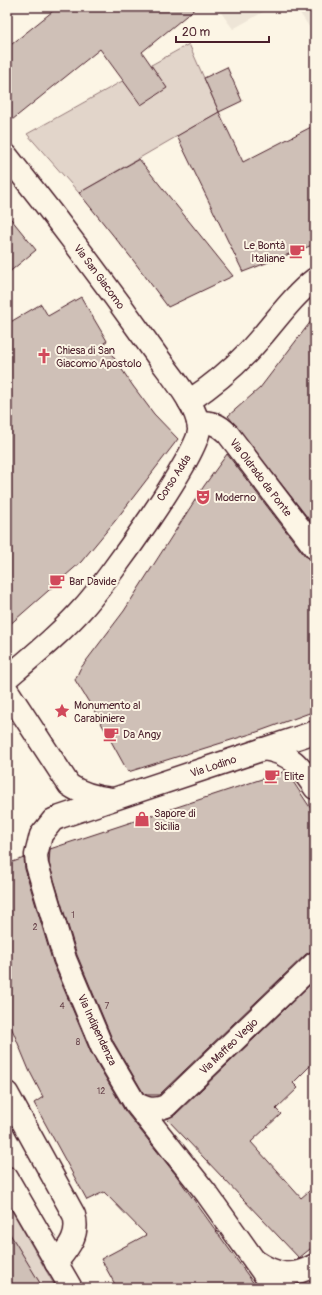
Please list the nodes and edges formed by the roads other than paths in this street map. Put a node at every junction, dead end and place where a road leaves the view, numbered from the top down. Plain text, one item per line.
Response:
1 (7, 156) edge
2 (315, 279) edge
3 (188, 401) junction
4 (198, 422) junction
5 (315, 548) edge
6 (7, 678) edge
7 (7, 690) edge
8 (315, 732) edge
9 (263, 749) junction
10 (315, 788) edge
11 (112, 799) junction
12 (315, 964) edge
13 (7, 1093) edge
14 (135, 1103) junction
15 (7, 1178) edge
16 (253, 1259) junction
17 (56, 1263) junction
18 (315, 1265) edge
19 (71, 1288) edge
20 (274, 1288) edge

1 - 3 street, Via San Giacomo
2 - 3 street
3 - 4 street
4 - 5 street, Via Oldrado da Ponte
4 - 6 street, Corso Adda
7 - 11 street
8 - 9 street, Via Lodino
9 - 10 street
9 - 11 street, Via Lodino
11 - 14 street, Via Indipendenza
12 - 14 street, Via Maffeo Vegio
13 - 17 street
14 - 16 street, Via Indipendenza
15 - 17 street
16 - 18 street
16 - 20 street, Via Indipendenza
17 - 19 street

